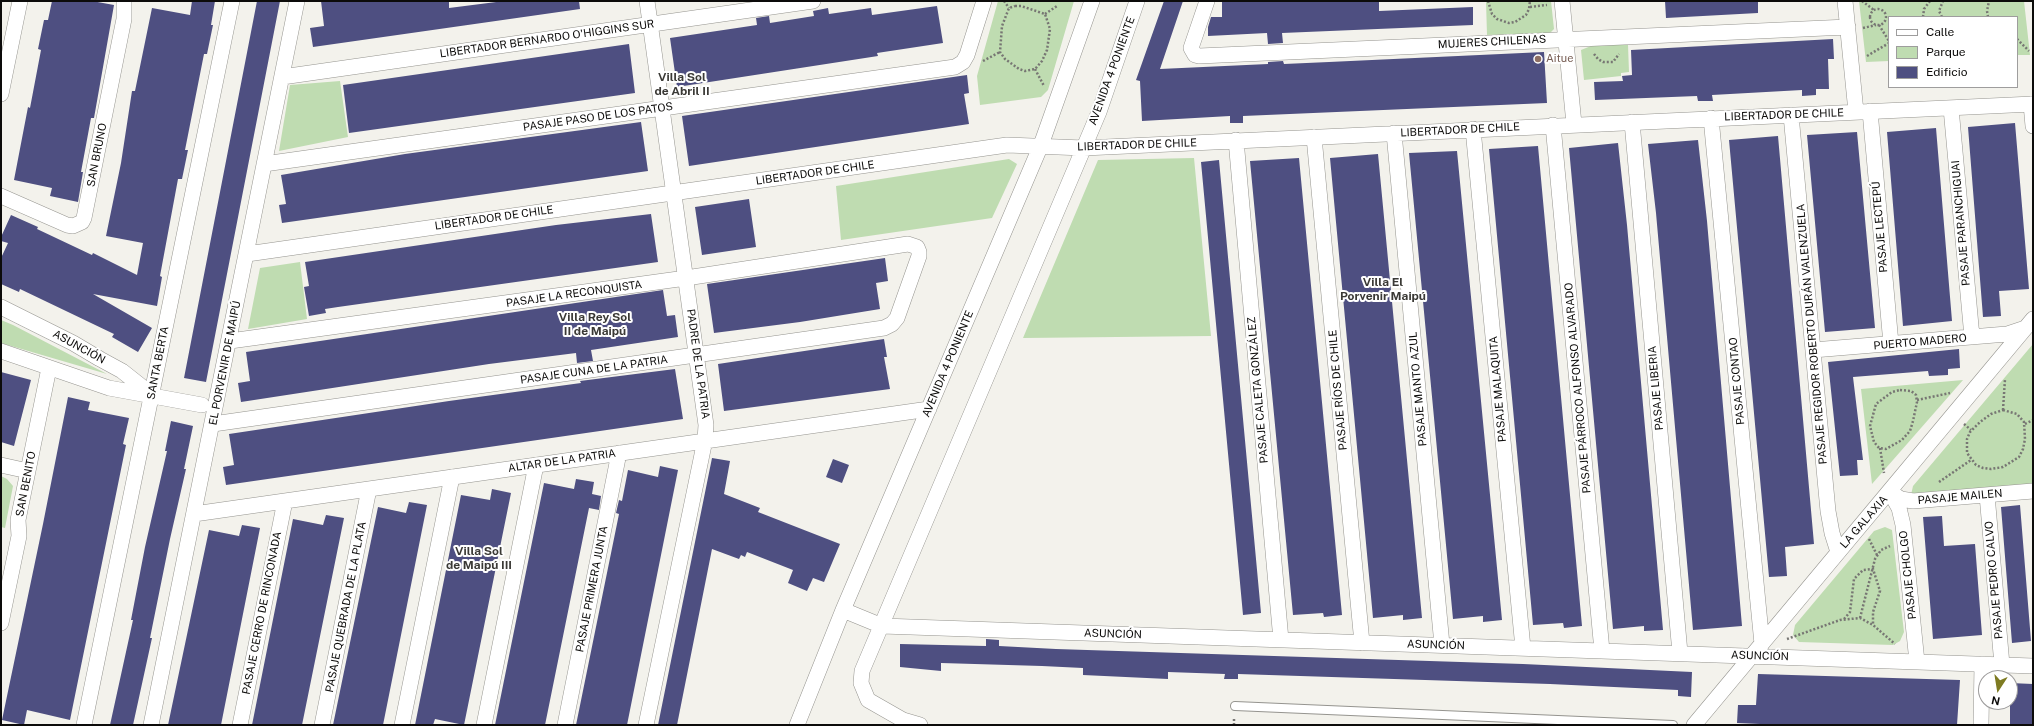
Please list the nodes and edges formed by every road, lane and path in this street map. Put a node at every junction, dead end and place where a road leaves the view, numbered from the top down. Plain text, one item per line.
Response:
1 (20, 1) edge
2 (124, 1) edge
3 (232, 1) edge
4 (297, 1) edge
5 (647, 1) edge
6 (813, 1) edge
7 (984, 1) edge
8 (1004, 1) edge
9 (1092, 1) edge
10 (1137, 1) edge
11 (1207, 1) edge
12 (1488, 1) edge
13 (1530, 1) edge
14 (1845, 1) edge
15 (1862, 1) edge
16 (1930, 1) edge
17 (1943, 1) edge
18 (1990, 1) edge
19 (1557, 3) edge
20 (1057, 6) dead end
21 (1530, 6) junction
22 (1009, 8) junction
23 (1874, 10) junction
24 (1045, 14) junction
25 (1923, 16) edge
26 (1942, 16) edge
27 (1988, 16) edge
28 (650, 25) junction
29 (1878, 25) junction
30 (1848, 26) junction
31 (1862, 28) dead end
32 (1566, 39) junction
33 (1888, 40) edge
34 (2018, 40) edge
35 (1888, 43) edge
36 (2029, 51) dead end
37 (1865, 57) dead end
38 (1035, 69) junction
39 (282, 77) junction
40 (1044, 86) dead end
41 (1, 94) edge
42 (2032, 104) edge
43 (662, 108) junction
44 (1951, 108) junction
45 (1863, 111) junction
46 (1791, 115) junction
47 (1712, 118) junction
48 (1632, 122) junction
49 (1574, 124) junction
50 (1553, 125) junction
51 (2033, 126) edge
52 (1473, 129) junction
53 (1394, 133) junction
54 (1314, 137) junction
55 (1236, 140) junction
56 (1041, 145) junction
57 (1084, 148) junction
58 (264, 164) junction
59 (674, 193) junction
60 (1, 196) edge
61 (917, 247) joint
62 (247, 254) junction
63 (686, 278) junction
64 (1, 307) edge
65 (2029, 324) edge
66 (1972, 337) junction
67 (230, 341) junction
68 (1890, 344) junction
69 (1813, 350) junction
70 (1, 351) edge
71 (2006, 353) junction
72 (697, 356) junction
73 (49, 368) junction
74 (1976, 388) junction
75 (152, 395) junction
76 (1917, 400) junction
77 (202, 405) dead end
78 (929, 409) junction
79 (2003, 410) junction
80 (2033, 420) edge
81 (213, 424) junction
82 (2025, 424) junction
83 (705, 440) junction
84 (620, 453) junction
85 (1971, 460) junction
86 (1, 465) edge
87 (536, 465) junction
88 (28, 471) junction
89 (452, 477) junction
90 (1932, 485) dead end
91 (369, 489) junction
92 (2033, 491) edge
93 (1890, 492) junction
94 (1986, 495) junction
95 (285, 501) junction
96 (194, 514) junction
97 (1869, 537) dead end
98 (1905, 539) junction
99 (1838, 552) junction
100 (1877, 555) junction
101 (1872, 569) junction
102 (843, 610) junction
103 (1860, 618) junction
104 (1843, 619) junction
105 (1, 623) edge
106 (882, 626) junction
107 (1873, 626) junction
108 (1787, 639) dead end
109 (1281, 640) junction
110 (1362, 643) junction
111 (1762, 644) junction
112 (1442, 645) junction
113 (1915, 647) junction
114 (1522, 648) junction
115 (1602, 651) junction
116 (1680, 654) junction
117 (1752, 656) junction
118 (1917, 662) junction
119 (1982, 664) junction
120 (2002, 665) junction
121 (2033, 666) edge
122 (1236, 706) dead end
123 (84, 725) edge
124 (151, 725) edge
125 (240, 725) edge
126 (322, 725) edge
127 (402, 725) edge
128 (484, 725) edge
129 (565, 725) edge
130 (646, 725) edge
131 (797, 725) edge
132 (920, 725) edge
133 (1673, 725) edge
134 (1694, 725) edge
135 (1981, 725) edge

1 - 41 street
2 - 60 street, SAN BRUNO
3 - 75 street, SANTA BERTA
4 - 39 street, EL PORVENIR DE MAIPÚ
5 - 28 street, PADRE DE LA PATRIA
6 - 28 street, LIBERTADOR BERNARDO O'HIGGINS SUR
7 - 43 street, PASAJE PASO DE LOS PATOS
8 - 22 path
9 - 56 street, AVENIDA 4 PONIENTE
10 - 57 street, AVENIDA 4 PONIENTE
11 - 32 street, MUJERES CHILENAS
12 - 21 path
13 - 21 path
14 - 30 street, PASAJE LECTEPÚ
15 - 23 path
16 - 25 path
17 - 26 path
18 - 27 path
19 - 21 path
19 - 32 street
20 - 24 path
22 - 24 path
22 - 38 path
23 - 29 path
23 - 29 path
24 - 38 path
28 - 39 street, LIBERTADOR BERNARDO O'HIGGINS SUR
28 - 43 street, PADRE DE LA PATRIA
29 - 31 path
29 - 33 path
30 - 32 street, MUJERES CHILENAS
30 - 45 street, PASAJE LECTEPÚ
32 - 49 street
34 - 36 path
35 - 37 path
38 - 40 path
39 - 58 street, EL PORVENIR DE MAIPÚ
42 - 44 street, LIBERTADOR DE CHILE
42 - 51 street
43 - 58 street, PASAJE PASO DE LOS PATOS
43 - 59 street, PADRE DE LA PATRIA
44 - 45 street, LIBERTADOR DE CHILE
44 - 66 street, PASAJE PARANCHIGUAI
45 - 46 street, LIBERTADOR DE CHILE
45 - 68 street, PASAJE LECTEPÚ
46 - 47 street, LIBERTADOR DE CHILE
46 - 69 street, PASAJE REGIDOR ROBERTO DURÁN VALENZUELA
47 - 48 street, LIBERTADOR DE CHILE
47 - 111 street, PASAJE CONTAO
48 - 49 street, LIBERTADOR DE CHILE
48 - 116 street, PASAJE LIBERIA
49 - 50 street, LIBERTADOR DE CHILE
50 - 52 street, LIBERTADOR DE CHILE
50 - 115 street, PASAJE PÁRROCO ALFONSO ALVARADO
52 - 53 street, LIBERTADOR DE CHILE
52 - 114 street, PASAJE MALAQUITA
53 - 54 street, LIBERTADOR DE CHILE
53 - 112 street, PASAJE MANTO AZUL
54 - 55 street, LIBERTADOR DE CHILE
54 - 110 street, PASAJE RÍOS DE CHILE
55 - 57 street, LIBERTADOR DE CHILE
55 - 109 street, PASAJE CALETA GONZÁLEZ
56 - 57 street, LIBERTADOR DE CHILE
56 - 59 street, LIBERTADOR DE CHILE
56 - 78 street, AVENIDA 4 PONIENTE
57 - 106 street, AVENIDA 4 PONIENTE
58 - 62 street, EL PORVENIR DE MAIPÚ
59 - 62 street, LIBERTADOR DE CHILE
59 - 63 street, PADRE DE LA PATRIA
61 - 63 street, PASAJE LA RECONQUISTA
61 - 72 street, PASAJE CUNA DE LA PATRIA
62 - 67 street, EL PORVENIR DE MAIPÚ
63 - 67 street, PASAJE LA RECONQUISTA
63 - 72 street, PADRE DE LA PATRIA
64 - 75 street, ASUNCIÓN
65 - 66 street, PUERTO MADERO
65 - 71 street, LA GALAXIA
66 - 68 street, PUERTO MADERO
67 - 81 street, EL PORVENIR DE MAIPÚ
68 - 69 street, PUERTO MADERO
69 - 99 street, PASAJE REGIDOR ROBERTO DURÁN VALENZUELA
70 - 73 street, ASUNCIÓN
71 - 74 street, LA GALAXIA
71 - 79 path
72 - 81 street, PASAJE CUNA DE LA PATRIA
72 - 83 street, PADRE DE LA PATRIA
73 - 75 street, ASUNCIÓN
73 - 88 street, SAN BENITO
74 - 76 path
74 - 93 street, LA GALAXIA
75 - 77 street, ASUNCIÓN
75 - 123 street, SANTA BERTA
76 - 76 path
78 - 83 street, ALTAR DE LA PATRIA
78 - 102 street, AVENIDA 4 PONIENTE
79 - 82 path
79 - 85 path
80 - 82 path
81 - 96 street, EL PORVENIR DE MAIPÚ
82 - 85 path
83 - 84 street, ALTAR DE LA PATRIA
83 - 130 street, PADRE DE LA PATRIA
84 - 87 street, ALTAR DE LA PATRIA
84 - 129 street, PASAJE PRIMERA JUNTA
85 - 90 path
86 - 88 street
87 - 89 street, ALTAR DE LA PATRIA
87 - 128 street
88 - 105 street, SAN BENITO
89 - 91 street, ALTAR DE LA PATRIA
89 - 127 street
91 - 95 street, ALTAR DE LA PATRIA
91 - 126 street, PASAJE QUEBRADA DE LA PLATA
92 - 94 street, PASAJE MAILEN
93 - 94 street, PASAJE MAILEN
93 - 98 street, PASAJE CHOLGO
93 - 99 street, LA GALAXIA
94 - 120 street, PASAJE PEDRO CALVO
95 - 96 street, ALTAR DE LA PATRIA
95 - 125 street, PASAJE CERRO DE RINCONADA
96 - 124 street, EL PORVENIR DE MAIPÚ
97 - 100 path
98 - 100 path
98 - 113 street, PASAJE CHOLGO
99 - 111 street, LA GALAXIA
100 - 101 path
101 - 103 path
101 - 104 path
101 - 107 path
102 - 106 street, ASUNCIÓN
102 - 131 street, AVENIDA 4 PONIENTE
103 - 104 path
103 - 107 path
104 - 108 path
106 - 109 street, ASUNCIÓN
106 - 132 street, AVENIDA 4 PONIENTE
107 - 113 path
109 - 110 street, ASUNCIÓN
110 - 112 street, ASUNCIÓN
111 - 117 street, LA GALAXIA
112 - 114 street, ASUNCIÓN
113 - 118 street, PASAJE CHOLGO
114 - 115 street, ASUNCIÓN
115 - 116 street, ASUNCIÓN
116 - 117 street, ASUNCIÓN
117 - 118 street, ASUNCIÓN
117 - 134 street, LA GALAXIA
118 - 119 street, ASUNCIÓN
119 - 120 street, ASUNCIÓN
119 - 135 street
120 - 121 street, ASUNCIÓN
122 - 133 lane

